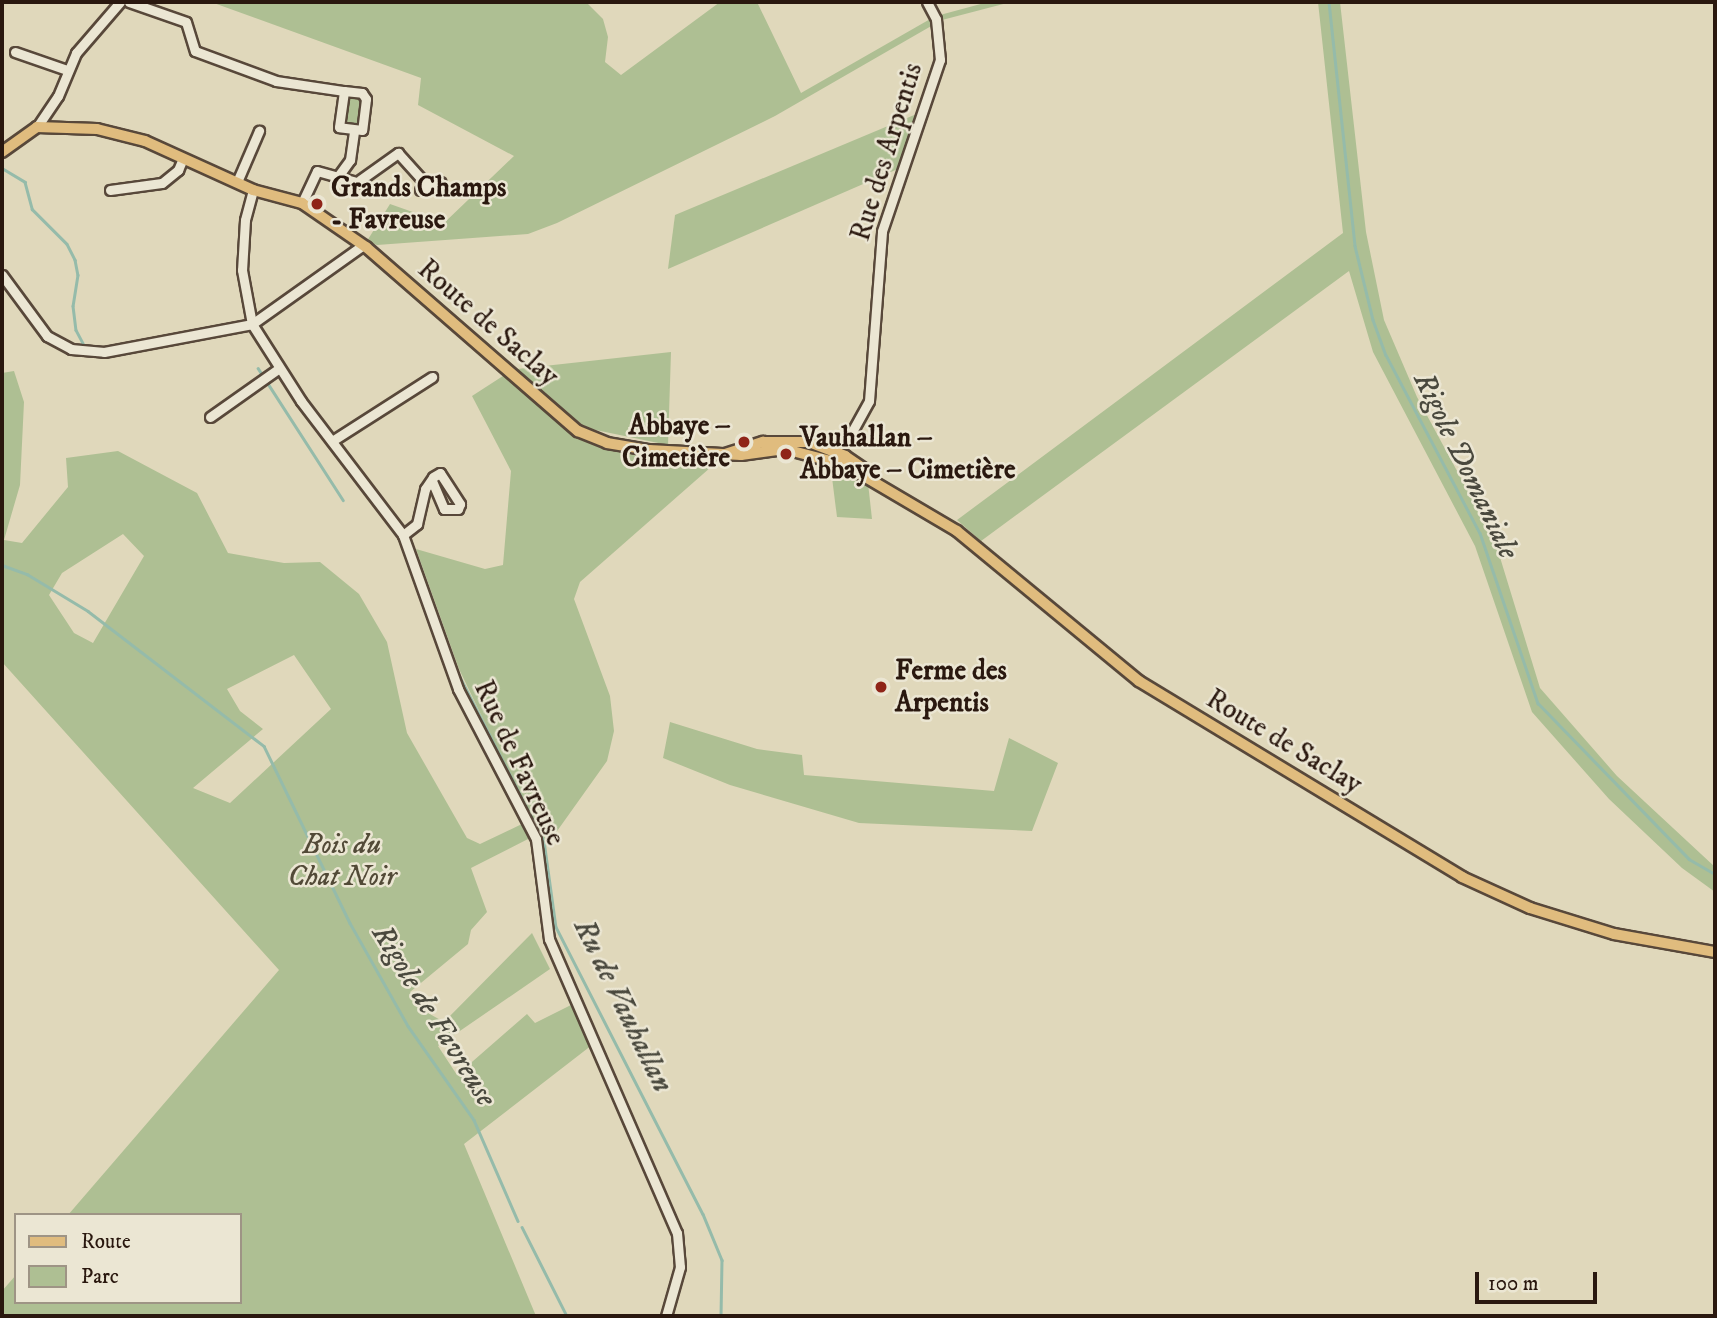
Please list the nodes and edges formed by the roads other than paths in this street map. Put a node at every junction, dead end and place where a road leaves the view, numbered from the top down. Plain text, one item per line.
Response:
1 (120, 2) edge
2 (129, 2) edge
3 (926, 2) edge
4 (15, 52) dead end
5 (67, 70) junction
6 (344, 90) junction
7 (37, 127) junction
8 (259, 131) dead end
9 (355, 132) junction
10 (2, 152) edge
11 (183, 158) junction
12 (339, 175) junction
13 (237, 182) junction
14 (441, 182) dead end
15 (110, 190) dead end
16 (253, 190) junction
17 (302, 203) junction
18 (363, 245) junction
19 (2, 275) edge
20 (252, 324) junction
21 (278, 369) junction
22 (432, 377) dead end
23 (210, 418) dead end
24 (848, 439) junction
25 (332, 441) junction
26 (832, 450) junction
27 (807, 452) junction
28 (725, 454) junction
29 (845, 456) junction
30 (432, 481) dead end
31 (877, 481) junction
32 (403, 535) junction
33 (1715, 952) edge
34 (666, 1316) edge

1 - 5 street
2 - 6 street
3 - 24 street, Rue des Arpentis
4 - 5 street
5 - 7 street
6 - 9 street
6 - 9 street
7 - 10 main road
7 - 11 main road, Route de Saclay
8 - 13 street
9 - 12 street
11 - 13 main road, Route de Saclay
11 - 15 street
12 - 14 street
12 - 17 street
13 - 16 main road, Route de Saclay
16 - 17 main road, Route de Saclay
16 - 20 street, Rue de Favreuse
17 - 18 main road, Route de Saclay
18 - 20 street
18 - 28 main road, Route de Saclay
19 - 20 street
20 - 21 street, Rue de Favreuse
21 - 23 street
21 - 25 street, Rue de Favreuse
22 - 25 street
24 - 26 street, Rue des Arpentis
24 - 29 street, Rue des Arpentis
25 - 32 street, Rue de Favreuse
26 - 28 main road, Route de Saclay
26 - 29 main road, Route de Saclay
27 - 28 main road, Route de Saclay
27 - 29 street, Route de Saclay
27 - 31 main road, Route de Saclay
29 - 31 main road, Route de Saclay
30 - 32 street
31 - 33 main road, Route de Saclay
32 - 34 street, Rue de Favreuse

